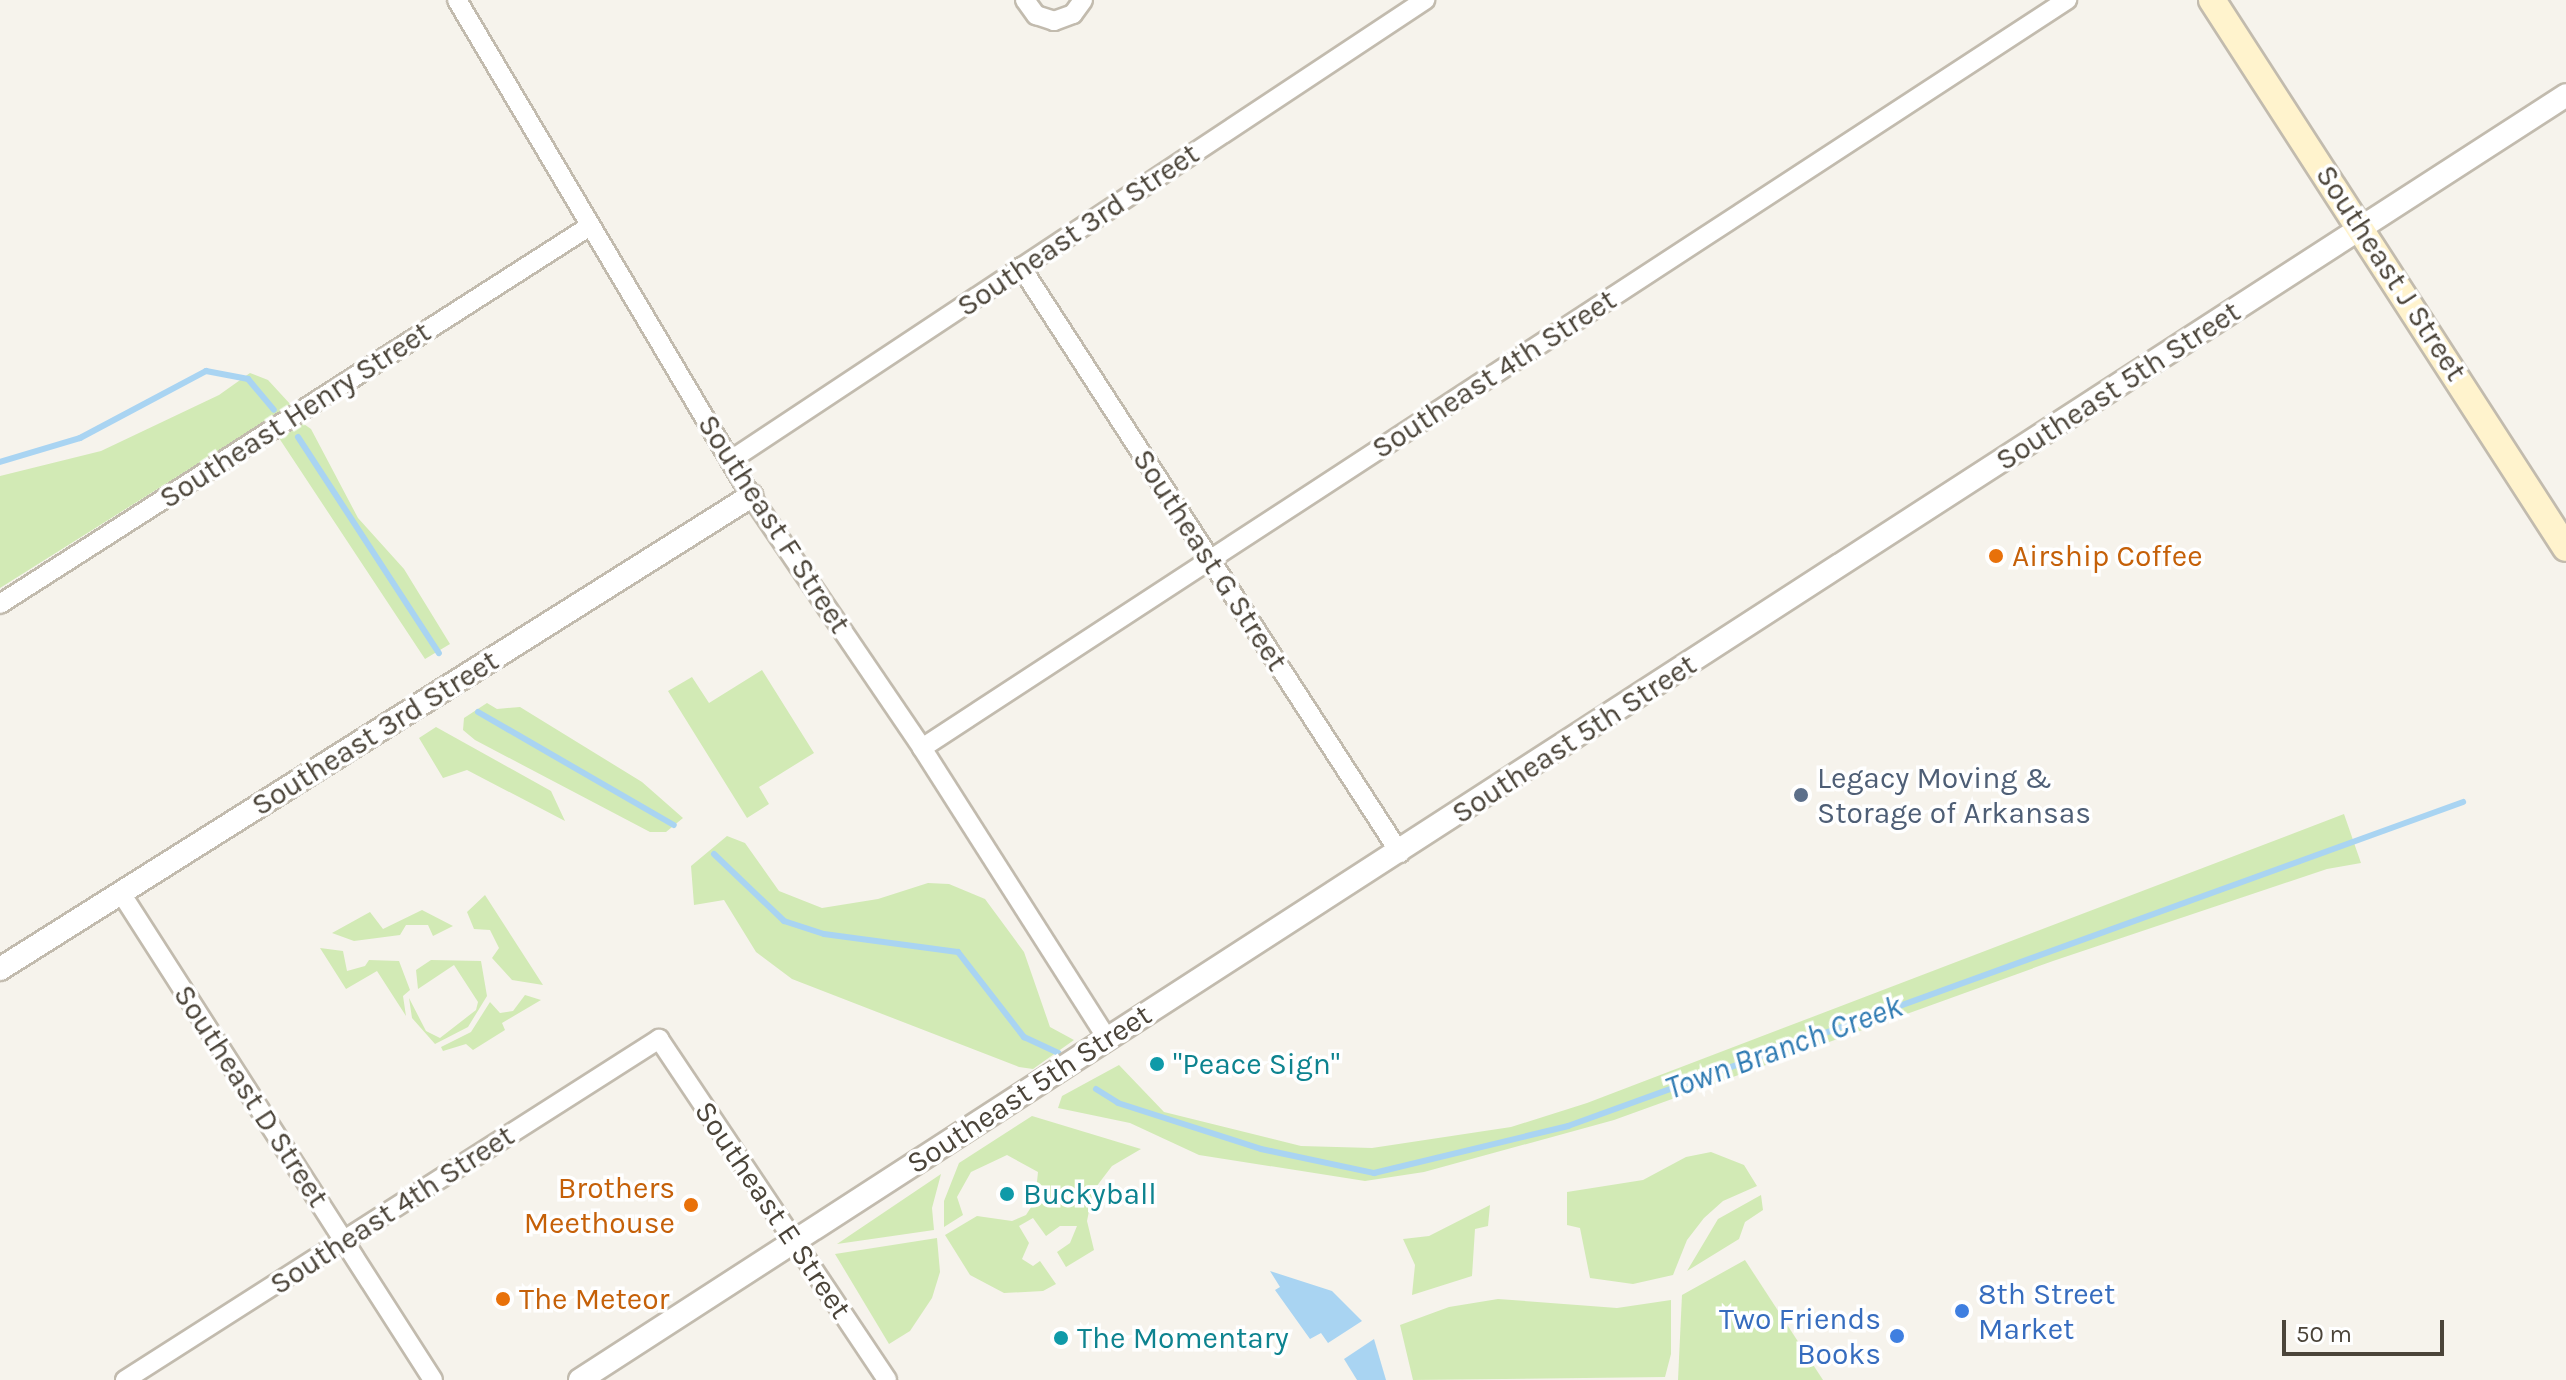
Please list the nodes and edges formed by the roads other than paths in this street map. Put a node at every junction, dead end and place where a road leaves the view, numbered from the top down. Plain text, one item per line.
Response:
1 (457, 0) edge
2 (1025, 0) edge
3 (1083, 0) edge
4 (1425, 0) edge
5 (2067, 0) edge
6 (2212, 0) edge
7 (2566, 95) edge
8 (590, 226) junction
9 (2362, 228) junction
10 (1021, 267) junction
11 (731, 460) junction
12 (751, 496) junction
13 (2566, 548) edge
14 (1210, 560) junction
15 (0, 604) edge
16 (922, 748) junction
17 (1400, 853) junction
18 (121, 893) junction
19 (0, 969) edge
20 (1107, 1038) junction
21 (659, 1039) joint
22 (344, 1240) junction
23 (791, 1241) junction
24 (125, 1380) edge
25 (433, 1380) edge
26 (580, 1380) edge
27 (887, 1380) edge

1 - 8 street, Southeast F Street
2 - 3 street
4 - 10 street, Southeast 3rd Street
5 - 14 street, Southeast 4th Street
6 - 9 main road, Southeast J Street
7 - 9 street, Southeast 5th Street
8 - 11 street, Southeast F Street
8 - 15 street, Southeast Henry Street
9 - 13 main road, Southeast J Street
9 - 17 street, Southeast 5th Street
10 - 11 street, Southeast 3rd Street
10 - 14 street, Southeast G Street
11 - 12 street, Southeast F Street
12 - 16 street, Southeast F Street
12 - 18 street, Southeast 3rd Street
14 - 16 street, Southeast 4th Street
14 - 17 street, Southeast G Street
16 - 20 street, Southeast F Street
17 - 20 street, Southeast 5th Street
18 - 19 street, Southeast 3rd Street
18 - 22 street, Southeast D Street
20 - 23 street, Southeast 5th Street
21 - 22 street, Southeast 4th Street
21 - 23 street, Southeast E Street
22 - 24 street, Southeast 4th Street
22 - 25 street, Southeast D Street
23 - 26 street, Southeast 5th Street
23 - 27 street, Southeast E Street

